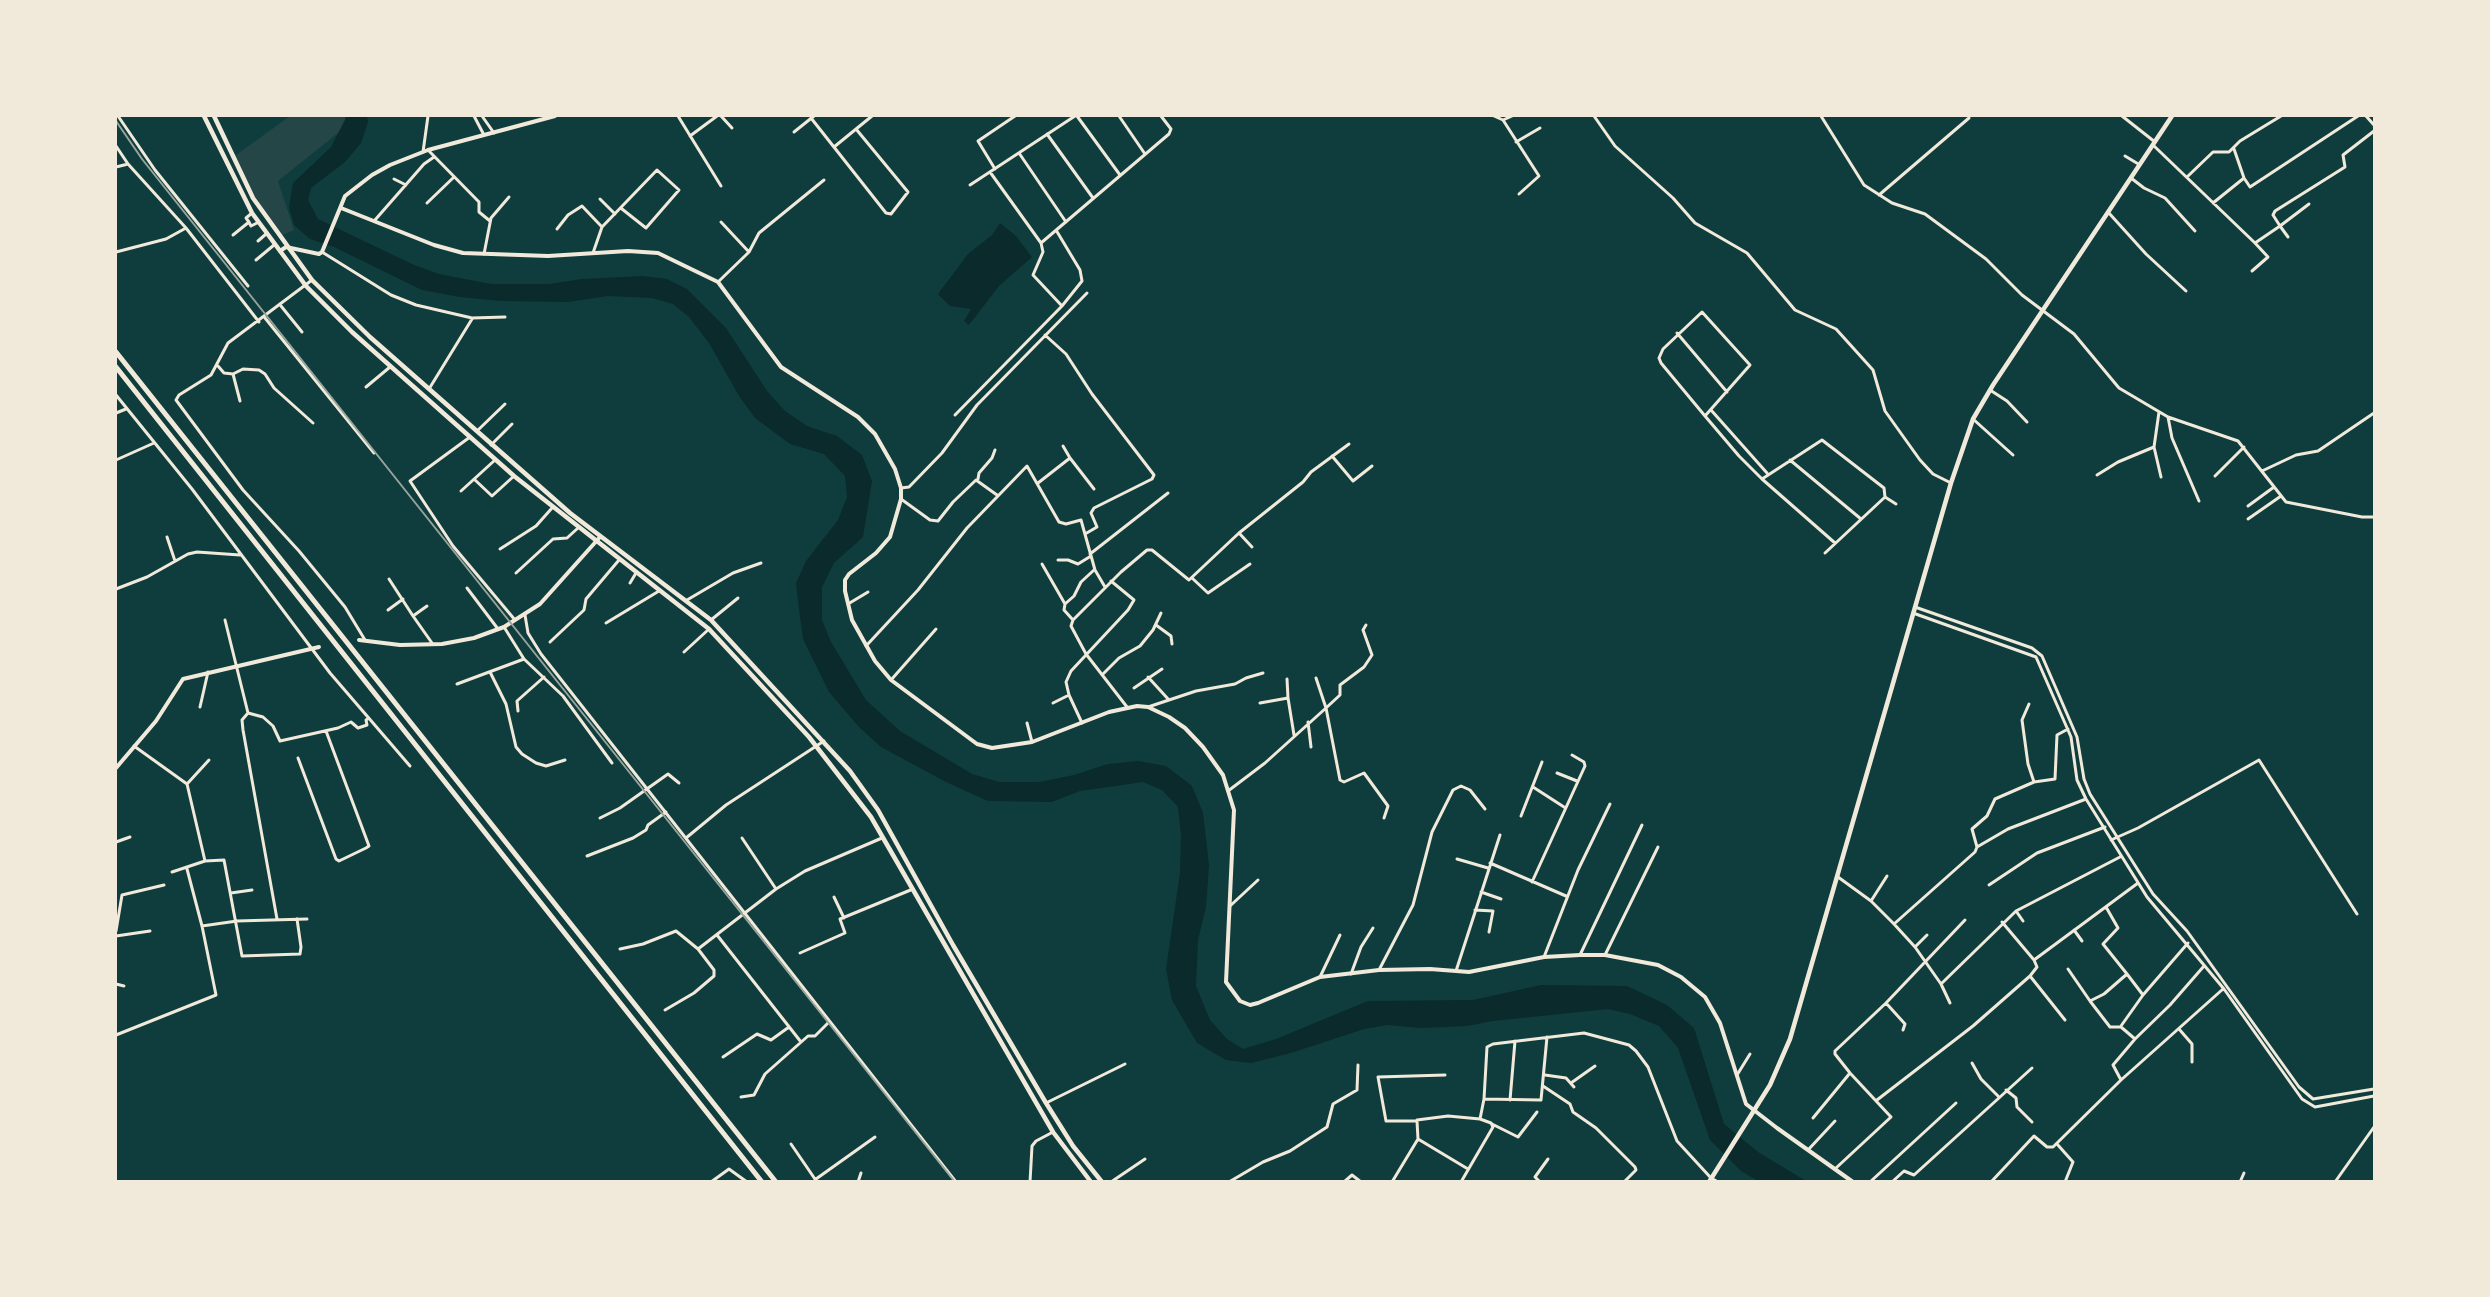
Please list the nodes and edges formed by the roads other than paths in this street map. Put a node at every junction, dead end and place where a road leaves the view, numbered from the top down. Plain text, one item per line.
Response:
1 (118, 116) edge
2 (204, 116) edge
3 (214, 116) edge
4 (428, 116) edge
5 (474, 116) edge
6 (483, 116) edge
7 (555, 116) edge
8 (678, 116) edge
9 (719, 116) edge
10 (872, 116) edge
11 (1015, 116) edge
12 (1076, 116) edge
13 (1119, 116) edge
14 (1161, 116) edge
15 (1494, 116) edge
16 (1512, 116) edge
17 (1594, 116) edge
18 (1821, 116) edge
19 (2122, 116) edge
20 (2172, 116) edge
21 (2281, 116) edge
22 (2358, 116) edge
23 (2366, 116) edge
24 (812, 117) edge
25 (1969, 118) dead end
26 (1503, 120) junction
27 (2374, 125) edge
28 (732, 128) dead end
29 (1540, 128) dead end
30 (856, 129) junction
31 (2374, 131) edge
32 (794, 132) dead end
33 (494, 134) junction
34 (1047, 134) junction
35 (485, 136) junction
36 (690, 136) junction
37 (1516, 142) junction
38 (2154, 144) junction
39 (116, 146) edge
40 (834, 147) junction
41 (2234, 149) junction
42 (425, 151) junction
43 (1019, 153) junction
44 (1145, 154) junction
45 (434, 156) junction
46 (2125, 156) dead end
47 (128, 164) junction
48 (2140, 165) junction
49 (116, 167) edge
50 (995, 169) junction
51 (990, 172) junction
52 (1120, 175) junction
53 (454, 177) junction
54 (2187, 177) junction
55 (2131, 178) junction
56 (2244, 178) junction
57 (394, 179) dead end
58 (824, 180) dead end
59 (406, 185) junction
60 (970, 185) dead end
61 (721, 186) dead end
62 (1519, 194) dead end
63 (1879, 195) junction
64 (509, 197) dead end
65 (1093, 198) junction
66 (600, 199) dead end
67 (427, 203) dead end
68 (2213, 203) junction
69 (2309, 204) dead end
70 (341, 208) junction
71 (622, 210) junction
72 (2108, 212) junction
73 (252, 213) junction
74 (615, 214) junction
75 (375, 220) junction
76 (490, 220) junction
77 (249, 222) junction
78 (721, 222) dead end
79 (1066, 222) junction
80 (257, 223) junction
81 (2280, 226) junction
82 (602, 227) junction
83 (186, 228) junction
84 (557, 229) dead end
85 (1056, 230) junction
86 (2195, 231) dead end
87 (266, 234) junction
88 (233, 235) dead end
89 (2288, 237) dead end
90 (258, 240) dead end
91 (1041, 243) junction
92 (2255, 243) junction
93 (274, 245) junction
94 (286, 247) junction
95 (116, 252) edge
96 (279, 252) junction
97 (322, 252) junction
98 (748, 252) junction
99 (592, 253) junction
100 (483, 256) junction
101 (256, 260) dead end
102 (2252, 271) dead end
103 (312, 280) junction
104 (718, 282) junction
105 (248, 286) dead end
106 (306, 286) junction
107 (2186, 291) dead end
108 (1087, 293) dead end
109 (281, 306) junction
110 (1062, 306) junction
111 (2043, 309) junction
112 (505, 317) dead end
113 (265, 318) junction
114 (472, 318) junction
115 (259, 322) junction
116 (302, 332) dead end
117 (1677, 333) junction
118 (1045, 335) junction
119 (116, 352) edge
120 (218, 366) junction
121 (116, 367) edge
122 (390, 367) junction
123 (233, 374) junction
124 (366, 387) dead end
125 (429, 389) junction
126 (1990, 390) junction
127 (1727, 392) junction
128 (116, 395) edge
129 (973, 399) junction
130 (240, 401) dead end
131 (505, 404) dead end
132 (977, 405) junction
133 (126, 409) junction
134 (1712, 410) junction
135 (2159, 412) junction
136 (116, 413) edge
137 (2374, 413) edge
138 (955, 415) dead end
139 (1705, 416) junction
140 (2168, 417) junction
141 (1973, 419) junction
142 (2027, 422) dead end
143 (313, 423) dead end
144 (512, 424) dead end
145 (477, 431) junction
146 (470, 437) junction
147 (154, 443) junction
148 (1349, 444) dead end
149 (491, 445) junction
150 (1063, 446) dead end
151 (2154, 447) junction
152 (2244, 447) junction
153 (995, 450) dead end
154 (374, 453) dead end
155 (2013, 455) dead end
156 (1332, 456) junction
157 (1070, 458) junction
158 (116, 460) edge
159 (495, 460) junction
160 (1790, 460) junction
161 (1372, 466) dead end
162 (2262, 471) junction
163 (1767, 473) junction
164 (2097, 475) dead end
165 (514, 476) junction
166 (2215, 476) dead end
167 (2161, 477) dead end
168 (474, 479) junction
169 (978, 479) junction
170 (1761, 479) junction
171 (1038, 483) junction
172 (1951, 483) junction
173 (2274, 487) junction
174 (901, 488) junction
175 (1094, 489) dead end
176 (461, 491) dead end
177 (1168, 493) dead end
178 (997, 495) junction
179 (2281, 496) junction
180 (1885, 497) junction
181 (901, 499) junction
182 (2199, 501) dead end
183 (1896, 504) dead end
184 (2248, 506) dead end
185 (552, 508) junction
186 (2374, 517) edge
187 (1861, 519) junction
188 (2248, 519) dead end
189 (578, 528) junction
190 (1239, 533) junction
191 (1085, 534) junction
192 (167, 537) dead end
193 (600, 537) junction
194 (596, 543) junction
195 (1835, 543) junction
196 (1252, 547) dead end
197 (500, 549) dead end
198 (1825, 553) dead end
199 (240, 555) junction
200 (1090, 555) junction
201 (619, 560) junction
202 (1058, 560) dead end
203 (175, 561) junction
204 (761, 563) dead end
205 (1042, 564) dead end
206 (1250, 564) dead end
207 (1095, 570) junction
208 (516, 573) dead end
209 (636, 573) junction
210 (1192, 578) junction
211 (389, 579) dead end
212 (1111, 581) junction
213 (630, 583) dead end
214 (1105, 587) junction
215 (467, 588) dead end
216 (116, 589) edge
217 (659, 591) junction
218 (868, 592) dead end
219 (738, 598) dead end
220 (403, 599) junction
221 (687, 600) junction
222 (1065, 604) junction
223 (846, 605) junction
224 (427, 606) dead end
225 (1915, 607) junction
226 (388, 610) dead end
227 (1161, 613) dead end
228 (1913, 614) junction
229 (525, 615) junction
230 (413, 616) junction
231 (225, 620) dead end
232 (515, 620) junction
233 (711, 620) junction
234 (1073, 620) junction
235 (606, 623) dead end
236 (1156, 625) junction
237 (1366, 625) dead end
238 (504, 627) junction
239 (498, 629) junction
240 (709, 629) junction
241 (936, 629) dead end
242 (359, 640) dead end
243 (365, 640) junction
244 (550, 642) dead end
245 (1172, 644) dead end
246 (433, 645) junction
247 (866, 646) junction
248 (320, 647) dead end
249 (312, 649) junction
250 (684, 652) dead end
251 (2038, 652) junction
252 (1086, 654) junction
253 (2034, 655) junction
254 (524, 658) junction
255 (234, 667) junction
256 (1162, 669) dead end
257 (208, 672) junction
258 (490, 672) junction
259 (1263, 673) dead end
260 (1102, 675) junction
261 (544, 677) junction
262 (1148, 677) junction
263 (1316, 678) dead end
264 (1287, 679) dead end
265 (891, 680) junction
266 (457, 684) dead end
267 (1134, 688) dead end
268 (1069, 695) junction
269 (1288, 698) junction
270 (1170, 700) junction
271 (1053, 703) dead end
272 (1260, 703) dead end
273 (2029, 704) dead end
274 (200, 707) dead end
275 (1127, 707) junction
276 (1148, 707) junction
277 (1326, 708) junction
278 (518, 711) dead end
279 (248, 713) junction
280 (369, 718) junction
281 (1308, 722) junction
282 (1027, 723) dead end
283 (1082, 723) junction
284 (2068, 729) junction
285 (326, 731) junction
286 (1294, 735) junction
287 (2071, 737) junction
288 (2077, 737) junction
289 (824, 741) junction
290 (1032, 742) junction
291 (133, 746) junction
292 (816, 747) junction
293 (1311, 747) dead end
294 (1572, 755) dead end
295 (298, 758) dead end
296 (209, 760) dead end
297 (565, 760) dead end
298 (1542, 762) dead end
299 (612, 763) dead end
300 (410, 766) dead end
301 (116, 768) edge
302 (1557, 773) dead end
303 (1577, 781) junction
304 (2034, 782) junction
305 (679, 783) dead end
306 (187, 784) junction
307 (1532, 787) junction
308 (647, 790) junction
309 (1228, 790) junction
310 (2086, 799) junction
311 (1610, 804) dead end
312 (1564, 807) junction
313 (1485, 809) dead end
314 (666, 812) junction
315 (1521, 816) dead end
316 (600, 818) dead end
317 (1384, 818) dead end
318 (1642, 825) dead end
319 (2105, 827) junction
320 (1500, 835) dead end
321 (130, 837) dead end
322 (2117, 837) junction
323 (686, 838) junction
324 (742, 838) dead end
325 (884, 838) junction
326 (2111, 840) junction
327 (116, 842) edge
328 (1658, 848) dead end
329 (1977, 848) junction
330 (587, 856) dead end
331 (2121, 856) junction
332 (1457, 859) dead end
333 (205, 861) junction
334 (1490, 863) junction
335 (187, 868) junction
336 (1488, 868) junction
337 (172, 872) dead end
338 (1887, 876) dead end
339 (1837, 879) junction
340 (1258, 880) dead end
341 (1532, 882) junction
342 (2138, 883) junction
343 (164, 885) dead end
344 (1989, 885) dead end
345 (776, 889) junction
346 (913, 889) junction
347 (252, 890) dead end
348 (1481, 892) junction
349 (231, 893) junction
350 (1566, 896) junction
351 (834, 897) dead end
352 (1501, 899) dead end
353 (1871, 902) junction
354 (117, 906) edge
355 (1230, 906) junction
356 (2106, 907) junction
357 (1475, 910) junction
358 (2016, 911) junction
359 (746, 914) junction
360 (2357, 914) dead end
361 (844, 918) junction
362 (276, 919) junction
363 (297, 919) junction
364 (307, 919) dead end
365 (1965, 920) dead end
366 (237, 921) junction
367 (2023, 921) dead end
368 (2002, 922) junction
369 (1894, 924) junction
370 (202, 926) junction
371 (1373, 928) dead end
372 (2074, 930) junction
373 (116, 931) edge
374 (150, 931) dead end
375 (2187, 931) junction
376 (1489, 932) dead end
377 (717, 935) junction
378 (1340, 935) dead end
379 (1927, 935) dead end
380 (2181, 935) junction
381 (116, 936) edge
382 (2082, 941) dead end
383 (2187, 943) junction
384 (1915, 947) junction
385 (620, 949) dead end
386 (698, 949) junction
387 (800, 954) dead end
388 (1580, 955) junction
389 (1605, 955) junction
390 (1544, 957) junction
391 (2034, 960) junction
392 (1925, 962) junction
393 (2204, 966) junction
394 (2068, 969) dead end
395 (1379, 970) junction
396 (1456, 971) junction
397 (1351, 974) junction
398 (2127, 974) junction
399 (2030, 976) junction
400 (1320, 977) junction
401 (116, 984) edge
402 (1941, 984) junction
403 (124, 986) dead end
404 (2224, 989) junction
405 (2143, 995) junction
406 (2090, 1000) junction
407 (1886, 1003) junction
408 (1950, 1003) dead end
409 (665, 1010) dead end
410 (2245, 1014) junction
411 (2065, 1020) dead end
412 (830, 1022) junction
413 (789, 1027) junction
414 (2121, 1027) junction
415 (2178, 1029) junction
416 (1903, 1030) dead end
417 (116, 1035) edge
418 (1547, 1037) junction
419 (2135, 1039) junction
420 (1515, 1041) junction
421 (801, 1042) junction
422 (2268, 1046) junction
423 (1750, 1054) dead end
424 (723, 1057) dead end
425 (2192, 1062) dead end
426 (1972, 1063) dead end
427 (1125, 1064) dead end
428 (1358, 1065) dead end
429 (1595, 1066) dead end
430 (2032, 1068) dead end
431 (1850, 1073) junction
432 (1445, 1075) dead end
433 (1737, 1075) junction
434 (1545, 1076) junction
435 (2121, 1080) junction
436 (1571, 1083) junction
437 (1543, 1086) junction
438 (1574, 1087) dead end
439 (2374, 1089) edge
440 (2006, 1090) junction
441 (1998, 1096) junction
442 (2374, 1096) edge
443 (741, 1097) dead end
444 (1484, 1099) junction
445 (1510, 1100) junction
446 (1876, 1100) junction
447 (1046, 1103) junction
448 (1956, 1103) dead end
449 (1754, 1110) junction
450 (1537, 1112) dead end
451 (1480, 1119) junction
452 (1813, 1119) dead end
453 (1416, 1120) junction
454 (1835, 1121) dead end
455 (2032, 1122) dead end
456 (1492, 1124) junction
457 (2374, 1127) edge
458 (1053, 1132) junction
459 (875, 1137) dead end
460 (1418, 1139) junction
461 (792, 1143) dead end
462 (2057, 1144) junction
463 (1808, 1150) junction
464 (1145, 1159) dead end
465 (1548, 1159) dead end
466 (1836, 1168) junction
467 (1468, 1169) junction
468 (861, 1173) dead end
469 (2244, 1173) dead end
470 (816, 1180) edge
471 (1710, 1180) edge
472 (711, 1182) edge
473 (747, 1182) edge
474 (762, 1182) edge
475 (776, 1182) edge
476 (858, 1182) edge
477 (956, 1182) edge
478 (1030, 1182) edge
479 (1091, 1182) edge
480 (1102, 1182) edge
481 (1111, 1182) edge
482 (1229, 1182) edge
483 (1344, 1182) edge
484 (1361, 1182) edge
485 (1392, 1182) edge
486 (1461, 1182) edge
487 (1540, 1182) edge
488 (1624, 1182) edge
489 (1718, 1182) edge
490 (1853, 1182) edge
491 (1870, 1182) edge
492 (1892, 1182) edge
493 (1991, 1182) edge
494 (2065, 1182) edge
495 (2240, 1182) edge
496 (2335, 1182) edge

1 - 105 street
2 - 73 main road
3 - 94 main road
4 - 42 street
5 - 35 street
6 - 33 street
7 - 33 street
8 - 36 street
9 - 28 street
9 - 36 street
10 - 30 street
11 - 50 street
12 - 34 street
12 - 52 street
13 - 44 street
14 - 44 street
15 - 26 street
16 - 26 street
17 - 172 street
18 - 63 street
19 - 38 street
20 - 38 main road
21 - 41 street
22 - 56 street
23 - 27 street
24 - 32 street
24 - 40 street
25 - 63 street
26 - 37 street
29 - 37 street
30 - 40 street
30 - 40 street
31 - 81 street
33 - 35 street
34 - 43 street
34 - 65 street
35 - 42 street
36 - 61 street
37 - 62 street
38 - 48 main road
38 - 54 street
39 - 47 street
41 - 54 street
41 - 56 street
42 - 45 street
42 - 70 street
43 - 50 street
43 - 79 street
44 - 52 street
45 - 53 street
45 - 59 street
46 - 48 street
47 - 49 street
47 - 83 street
48 - 55 main road
50 - 51 street
51 - 60 street
51 - 91 street
52 - 65 street
53 - 67 street
53 - 76 street
54 - 68 street
55 - 72 main road
55 - 86 street
56 - 68 street
57 - 59 street
58 - 98 street
59 - 75 street
63 - 111 street
64 - 76 street
65 - 79 street
66 - 74 street
68 - 92 street
69 - 81 street
70 - 75 street
70 - 97 street
71 - 71 street
71 - 74 street
72 - 107 street
72 - 111 main road
73 - 77 street
73 - 80 main road
74 - 82 street
75 - 100 street
76 - 100 street
77 - 80 street
77 - 88 street
78 - 98 street
79 - 85 street
80 - 87 main road
81 - 89 street
81 - 92 street
82 - 84 street
82 - 99 street
83 - 95 street
83 - 115 street
85 - 91 street
85 - 110 street
87 - 90 street
87 - 93 main road
91 - 110 street
92 - 102 street
93 - 96 main road
93 - 101 street
94 - 96 street
94 - 97 street
94 - 103 main road
96 - 106 main road
97 - 114 street
98 - 104 street
99 - 100 street
99 - 104 street
103 - 106 street
103 - 125 main road
104 - 174 street
106 - 109 street
106 - 122 main road
108 - 118 street
109 - 113 street
109 - 116 street
110 - 129 street
111 - 126 main road
111 - 135 street
112 - 114 street
113 - 115 street
113 - 154 street
114 - 125 street
115 - 120 street
117 - 127 street
117 - 127 street
117 - 139 street
118 - 132 street
118 - 191 street
119 - 475 highway
120 - 123 street
120 - 243 street
121 - 474 highway
122 - 124 street
122 - 146 main road
123 - 130 street
123 - 143 street
125 - 145 main road
126 - 141 main road
126 - 142 street
127 - 134 street
128 - 133 street
129 - 132 street
129 - 138 street
131 - 145 street
132 - 174 street
133 - 136 street
133 - 147 street
134 - 139 street
134 - 163 street
135 - 140 street
135 - 151 street
137 - 162 street
139 - 170 street
140 - 152 street
140 - 182 street
141 - 155 street
141 - 172 main road
144 - 149 street
145 - 149 main road
146 - 159 main road
146 - 232 street
147 - 158 street
147 - 199 street
148 - 156 street
149 - 193 main road
150 - 157 street
151 - 164 street
151 - 167 street
152 - 162 street
152 - 166 street
153 - 169 street
156 - 161 street
156 - 190 street
157 - 171 street
157 - 175 street
159 - 165 main road
159 - 168 street
160 - 163 street
160 - 180 street
160 - 187 street
162 - 173 street
163 - 170 street
165 - 168 street
165 - 185 main road
168 - 176 street
169 - 178 street
169 - 181 street
170 - 195 street
171 - 178 street
171 - 191 street
172 - 225 main road
173 - 179 street
173 - 184 street
174 - 181 street
177 - 200 street
178 - 247 street
179 - 186 street
179 - 188 street
180 - 183 street
180 - 187 street
181 - 223 street
185 - 189 main road
185 - 197 street
187 - 195 street
189 - 194 main road
189 - 208 street
190 - 196 street
190 - 210 street
191 - 200 street
192 - 203 street
193 - 194 street
193 - 221 main road
194 - 201 main road
194 - 229 street
195 - 198 street
199 - 203 street
199 - 249 street
200 - 202 street
200 - 207 street
201 - 209 main road
201 - 244 street
203 - 216 street
204 - 221 street
205 - 222 street
206 - 210 street
207 - 214 street
207 - 222 street
209 - 213 street
209 - 217 main road
210 - 212 street
211 - 220 street
212 - 214 street
212 - 252 street
214 - 234 street
215 - 239 street
217 - 235 street
217 - 240 main road
218 - 223 street
219 - 233 street
220 - 226 street
220 - 230 street
221 - 233 main road
222 - 234 street
223 - 247 street
224 - 230 street
225 - 228 main road
225 - 251 street
227 - 236 street
228 - 253 street
228 - 339 main road
229 - 232 street
229 - 308 street
230 - 246 street
231 - 255 street
232 - 238 street
233 - 289 main road
234 - 252 street
236 - 245 street
236 - 260 street
237 - 277 street
238 - 239 street
238 - 254 street
239 - 246 street
240 - 250 street
240 - 292 main road
241 - 265 street
242 - 243 street
243 - 246 street
247 - 265 street
248 - 249 street
249 - 255 street
249 - 280 street
251 - 253 street
251 - 288 street
252 - 260 street
252 - 268 street
253 - 284 street
254 - 258 street
254 - 261 street
255 - 257 street
255 - 279 street
256 - 262 street
257 - 274 street
257 - 291 street
258 - 266 street
258 - 297 street
259 - 270 street
260 - 275 street
261 - 278 street
261 - 299 street
262 - 267 street
262 - 270 street
263 - 277 street
264 - 269 street
265 - 290 street
268 - 271 street
268 - 283 street
269 - 272 street
269 - 286 street
270 - 276 street
273 - 304 street
275 - 276 street
275 - 283 street
276 - 309 street
277 - 281 street
277 - 317 street
279 - 285 street
279 - 362 street
280 - 285 street
280 - 300 street
281 - 286 street
281 - 293 street
282 - 290 street
283 - 290 street
284 - 287 street
284 - 304 street
285 - 295 street
286 - 309 street
287 - 288 street
287 - 310 street
288 - 322 street
289 - 292 street
289 - 447 main road
291 - 301 street
291 - 306 street
292 - 323 street
292 - 325 main road
294 - 303 street
296 - 306 street
298 - 307 street
302 - 303 street
303 - 312 street
304 - 329 street
305 - 308 street
306 - 333 street
307 - 312 street
307 - 315 street
308 - 314 street
308 - 316 street
309 - 355 street
310 - 319 street
310 - 329 street
311 - 350 street
312 - 341 street
313 - 395 street
314 - 323 street
314 - 330 street
318 - 388 street
319 - 326 street
319 - 344 street
320 - 334 street
321 - 327 street
322 - 326 street
322 - 360 street
322 - 375 street
323 - 359 street
324 - 345 street
325 - 345 street
325 - 346 main road
326 - 331 street
328 - 389 street
329 - 369 street
331 - 342 street
331 - 358 street
332 - 336 street
333 - 335 street
333 - 349 street
334 - 336 street
334 - 341 street
335 - 337 street
335 - 370 street
336 - 348 street
338 - 353 street
339 - 353 street
339 - 449 main road
340 - 355 street
341 - 350 street
342 - 356 street
342 - 380 street
343 - 354 street
345 - 359 street
346 - 361 street
346 - 458 main road
347 - 349 street
348 - 352 street
348 - 357 street
349 - 366 street
350 - 390 street
351 - 361 street
353 - 369 street
354 - 373 street
355 - 400 street
356 - 372 street
356 - 398 street
357 - 376 street
357 - 396 street
358 - 367 street
358 - 368 street
359 - 377 street
359 - 412 street
361 - 387 street
362 - 363 street
362 - 366 street
363 - 364 street
363 - 366 street
365 - 392 street
366 - 370 street
368 - 391 street
368 - 402 street
369 - 384 street
370 - 417 street
371 - 397 street
372 - 382 street
372 - 391 street
374 - 381 street
375 - 380 street
375 - 410 street
377 - 386 street
377 - 413 street
378 - 400 street
379 - 384 street
380 - 383 street
383 - 393 street
383 - 405 street
384 - 392 street
385 - 386 street
386 - 409 street
388 - 389 street
388 - 390 street
389 - 433 street
390 - 396 street
391 - 399 street
392 - 402 street
392 - 407 street
393 - 404 street
393 - 419 street
394 - 406 street
395 - 396 street
395 - 397 street
397 - 400 street
398 - 405 street
398 - 406 street
399 - 411 street
399 - 446 street
401 - 403 street
402 - 408 street
404 - 410 street
404 - 415 street
405 - 414 street
406 - 414 street
407 - 416 street
407 - 431 street
410 - 422 street
412 - 421 street
412 - 477 street
413 - 421 street
413 - 424 street
414 - 419 street
415 - 425 street
415 - 435 street
418 - 420 street
418 - 434 street
418 - 471 street
419 - 435 street
420 - 444 street
420 - 445 street
421 - 443 street
422 - 439 street
422 - 442 street
423 - 433 street
426 - 441 street
427 - 447 street
428 - 482 street
429 - 436 street
430 - 440 street
431 - 446 street
431 - 452 street
432 - 453 street
433 - 449 street
434 - 436 street
434 - 437 street
435 - 462 street
436 - 438 street
437 - 445 street
437 - 488 street
440 - 441 street
440 - 455 street
441 - 492 street
444 - 445 street
444 - 451 street
446 - 466 street
447 - 480 main road
448 - 491 street
449 - 463 street
449 - 471 main road
450 - 456 street
451 - 453 street
451 - 456 street
453 - 460 street
454 - 463 street
456 - 467 street
457 - 496 street
458 - 478 street
458 - 479 main road
459 - 470 street
460 - 467 street
460 - 485 street
461 - 470 street
462 - 493 street
462 - 494 street
463 - 466 street
464 - 481 street
465 - 487 street
466 - 490 street
467 - 486 street
468 - 476 street
469 - 495 street
471 - 489 street
472 - 473 street
483 - 484 street

